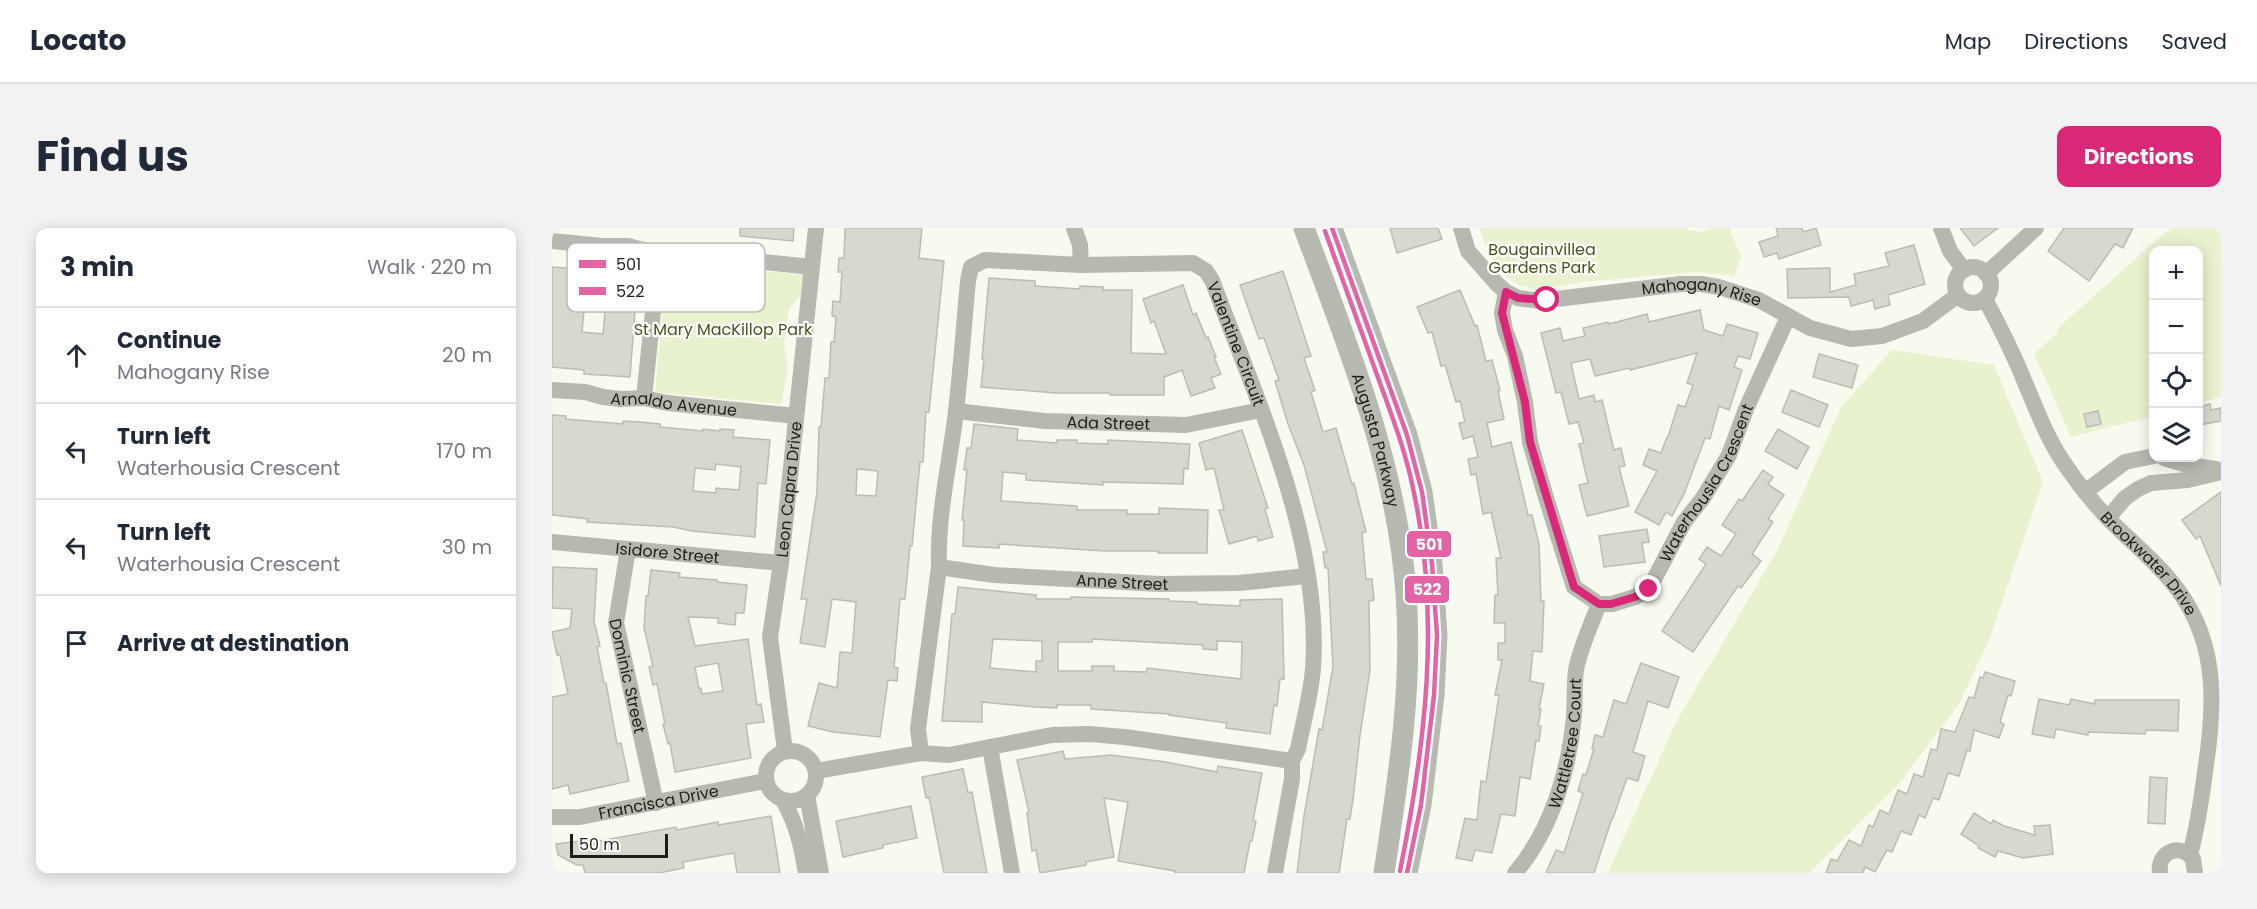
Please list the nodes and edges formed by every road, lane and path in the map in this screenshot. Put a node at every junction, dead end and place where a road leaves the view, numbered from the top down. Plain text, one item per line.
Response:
1 (816, 228) edge
2 (1074, 228) edge
3 (1304, 228) edge
4 (1332, 228) edge
5 (1461, 228) edge
6 (1941, 228) edge
7 (2036, 228) edge
8 (552, 241) edge
9 (572, 243) edge
10 (765, 262) edge
11 (1081, 265) junction
12 (811, 267) junction
13 (1964, 270) junction
14 (1986, 273) junction
15 (1506, 292) junction
16 (1958, 296) junction
17 (1985, 299) junction
18 (653, 312) edge
19 (1788, 316) junction
20 (552, 390) edge
21 (644, 398) junction
22 (1261, 410) junction
23 (956, 411) junction
24 (796, 416) junction
25 (2149, 457) edge
26 (2177, 462) edge
27 (2221, 471) edge
28 (2085, 492) junction
29 (2108, 518) junction
30 (552, 542) edge
31 (627, 549) junction
32 (781, 563) junction
33 (939, 567) junction
34 (1307, 576) junction
35 (1599, 604) junction
36 (990, 747) junction
37 (785, 751) junction
38 (921, 753) junction
39 (1292, 761) junction
40 (816, 771) junction
41 (765, 781) junction
42 (807, 795) junction
43 (783, 800) junction
44 (656, 803) junction
45 (552, 817) edge
46 (2190, 855) junction
47 (806, 873) edge
48 (820, 873) edge
49 (1012, 873) edge
50 (1275, 873) edge
51 (1384, 873) edge
52 (1407, 873) edge
53 (1515, 873) edge
54 (2160, 873) edge
55 (2195, 873) edge

1 - 12 street, Leon Capra Drive
2 - 11 street
3 - 51 main road, Augusta Parkway
4 - 52 main road, Augusta Parkway
5 - 15 street
6 - 13 street
7 - 14 street
8 - 9 street
10 - 12 street
11 - 22 street, Valentine Circuit
11 - 23 street, Valentine Circuit
12 - 24 street, Leon Capra Drive
13 - 14 street
13 - 16 street
14 - 17 street
15 - 19 street, Mahogany Rise
15 - 35 street
16 - 17 street
16 - 19 street, Mahogany Rise
17 - 28 street, Brookwater Drive
18 - 21 street
19 - 35 street, Waterhousia Crescent
20 - 21 street, Arnaldo Avenue
21 - 24 street, Arnaldo Avenue
22 - 23 street, Ada Street
22 - 34 street, Valentine Circuit
23 - 33 street, Valentine Circuit
24 - 32 street, Leon Capra Drive
25 - 28 street
26 - 27 street
27 - 29 street
28 - 29 street, Brookwater Drive
29 - 46 street, Brookwater Drive
30 - 31 street, Isidore Street
31 - 32 street, Isidore Street
31 - 44 street, Dominic Street
32 - 37 street, Leon Capra Drive
33 - 34 street, Anne Street
33 - 38 street, Valentine Circuit
34 - 39 street, Valentine Circuit
35 - 53 street, Wattletree Court
36 - 38 street
36 - 39 street
36 - 49 street
37 - 40 street
37 - 41 street
38 - 40 street
39 - 50 street, Valentine Circuit
40 - 42 street
41 - 43 street
41 - 44 street, Francisca Drive
42 - 43 street
42 - 48 street
43 - 47 street
44 - 45 street, Francisca Drive
46 - 54 street
46 - 55 street

